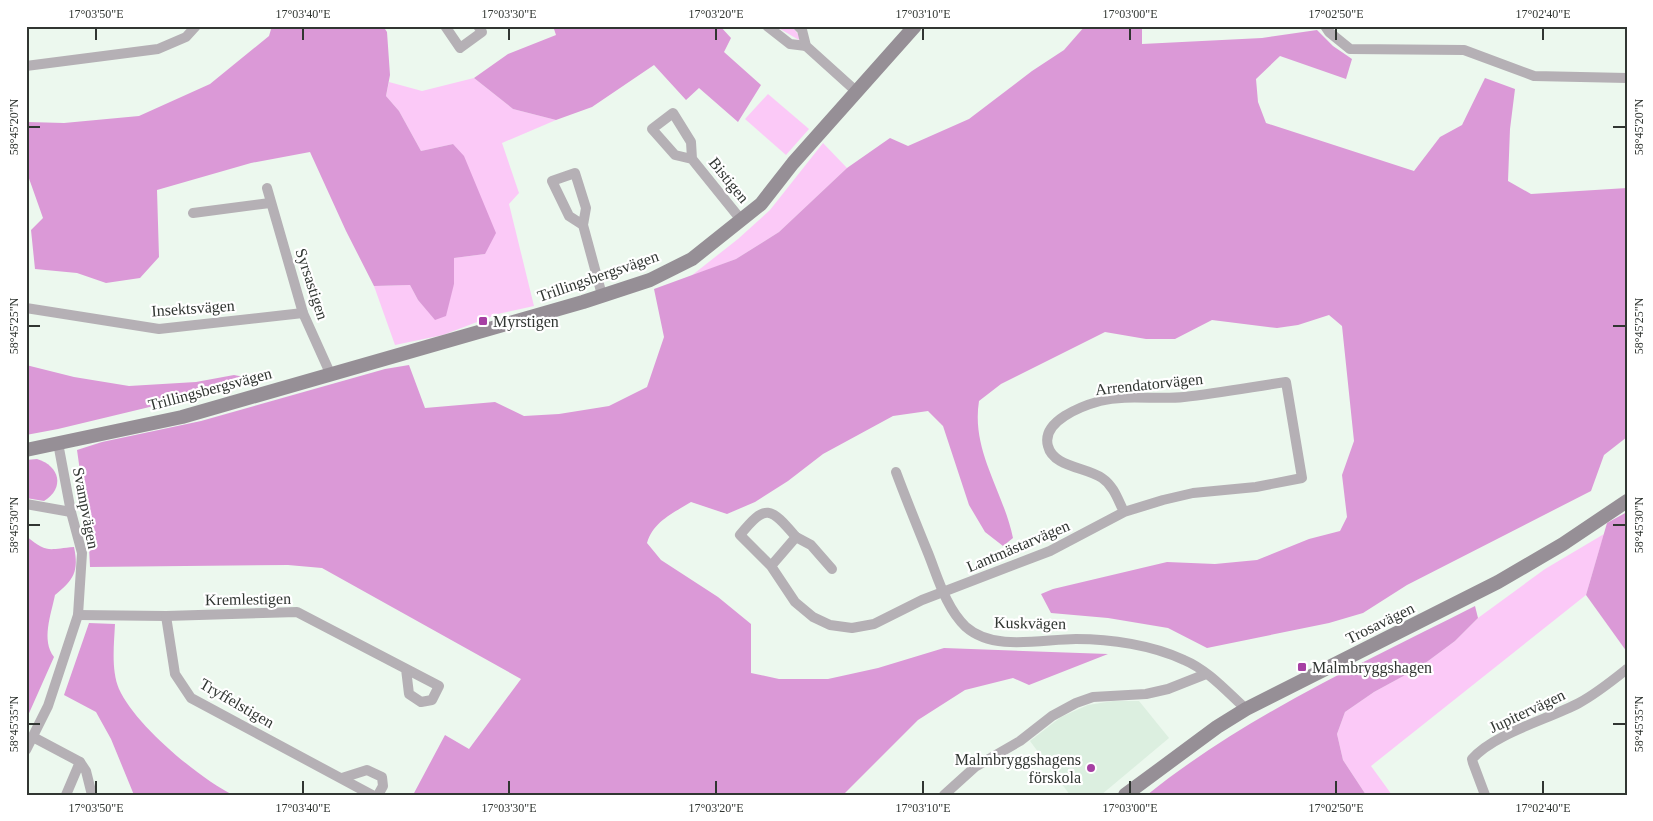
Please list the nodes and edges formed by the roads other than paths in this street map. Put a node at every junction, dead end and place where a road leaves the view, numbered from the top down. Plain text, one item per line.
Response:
1 (196, 26) edge
2 (446, 26) edge
3 (478, 26) edge
4 (767, 26) edge
5 (798, 26) edge
6 (915, 26) edge
7 (1325, 26) edge
8 (806, 46) junction
9 (26, 66) edge
10 (1627, 78) edge
11 (857, 92) junction
12 (692, 159) junction
13 (267, 188) dead end
14 (270, 203) junction
15 (193, 213) dead end
16 (742, 221) junction
17 (583, 225) junction
18 (602, 295) junction
19 (26, 308) edge
20 (303, 313) junction
21 (330, 373) junction
22 (58, 443) junction
23 (26, 450) edge
24 (896, 472) dead end
25 (1302, 478) joint
26 (1627, 501) edge
27 (26, 504) edge
28 (71, 512) junction
29 (1124, 512) junction
30 (796, 537) junction
31 (771, 566) junction
32 (832, 569) dead end
33 (944, 592) junction
34 (78, 615) junction
35 (166, 616) junction
36 (406, 669) dead end
37 (1626, 671) edge
38 (1206, 674) junction
39 (1246, 709) junction
40 (34, 737) junction
41 (26, 750) edge
42 (80, 762) junction
43 (342, 778) junction
44 (66, 795) edge
45 (92, 795) edge
46 (372, 795) edge
47 (378, 795) edge
48 (944, 795) edge
49 (1125, 795) edge
50 (1485, 795) edge

1 - 9 street
2 - 3 street
4 - 8 street
5 - 8 street
6 - 11 street, Trillingsbergsvägen
7 - 10 street
8 - 11 street
11 - 16 street, Trillingsbergsvägen
12 - 12 street, Bistigen
12 - 16 street, Bistigen
13 - 14 street, Syrsastigen
14 - 15 street
14 - 20 street, Syrsastigen
16 - 18 street, Trillingsbergsvägen
17 - 17 street
17 - 18 street
18 - 21 street, Trillingsbergsvägen
19 - 20 street, Insektsvägen
20 - 21 street, Syrsastigen
21 - 22 street, Trillingsbergsvägen
22 - 23 street, Trillingsbergsvägen
22 - 28 street, Svampvägen
24 - 33 street, Kuskvägen
25 - 29 street, Lantmästarvägen
25 - 29 street, Arrendatorvägen
26 - 39 street, Trosavägen
27 - 28 street
28 - 34 street, Svampvägen
29 - 33 street, Lantmästarvägen
30 - 31 street
30 - 31 street, Lantmästarvägen
30 - 32 street, Lantmästarvägen
31 - 33 street, Lantmästarvägen
33 - 38 street, Kuskvägen
34 - 35 street, Kremlestigen
34 - 40 street, Svampvägen
35 - 36 street, Kremlestigen
35 - 43 street, Tryffelstigen
37 - 50 street, Jupitervägen
38 - 39 street, Kuskvägen
38 - 48 street
39 - 49 street, Trosavägen
40 - 41 street, Svampvägen
40 - 42 street
42 - 44 street
42 - 45 street
43 - 46 street, Tryffelstigen
43 - 47 street

